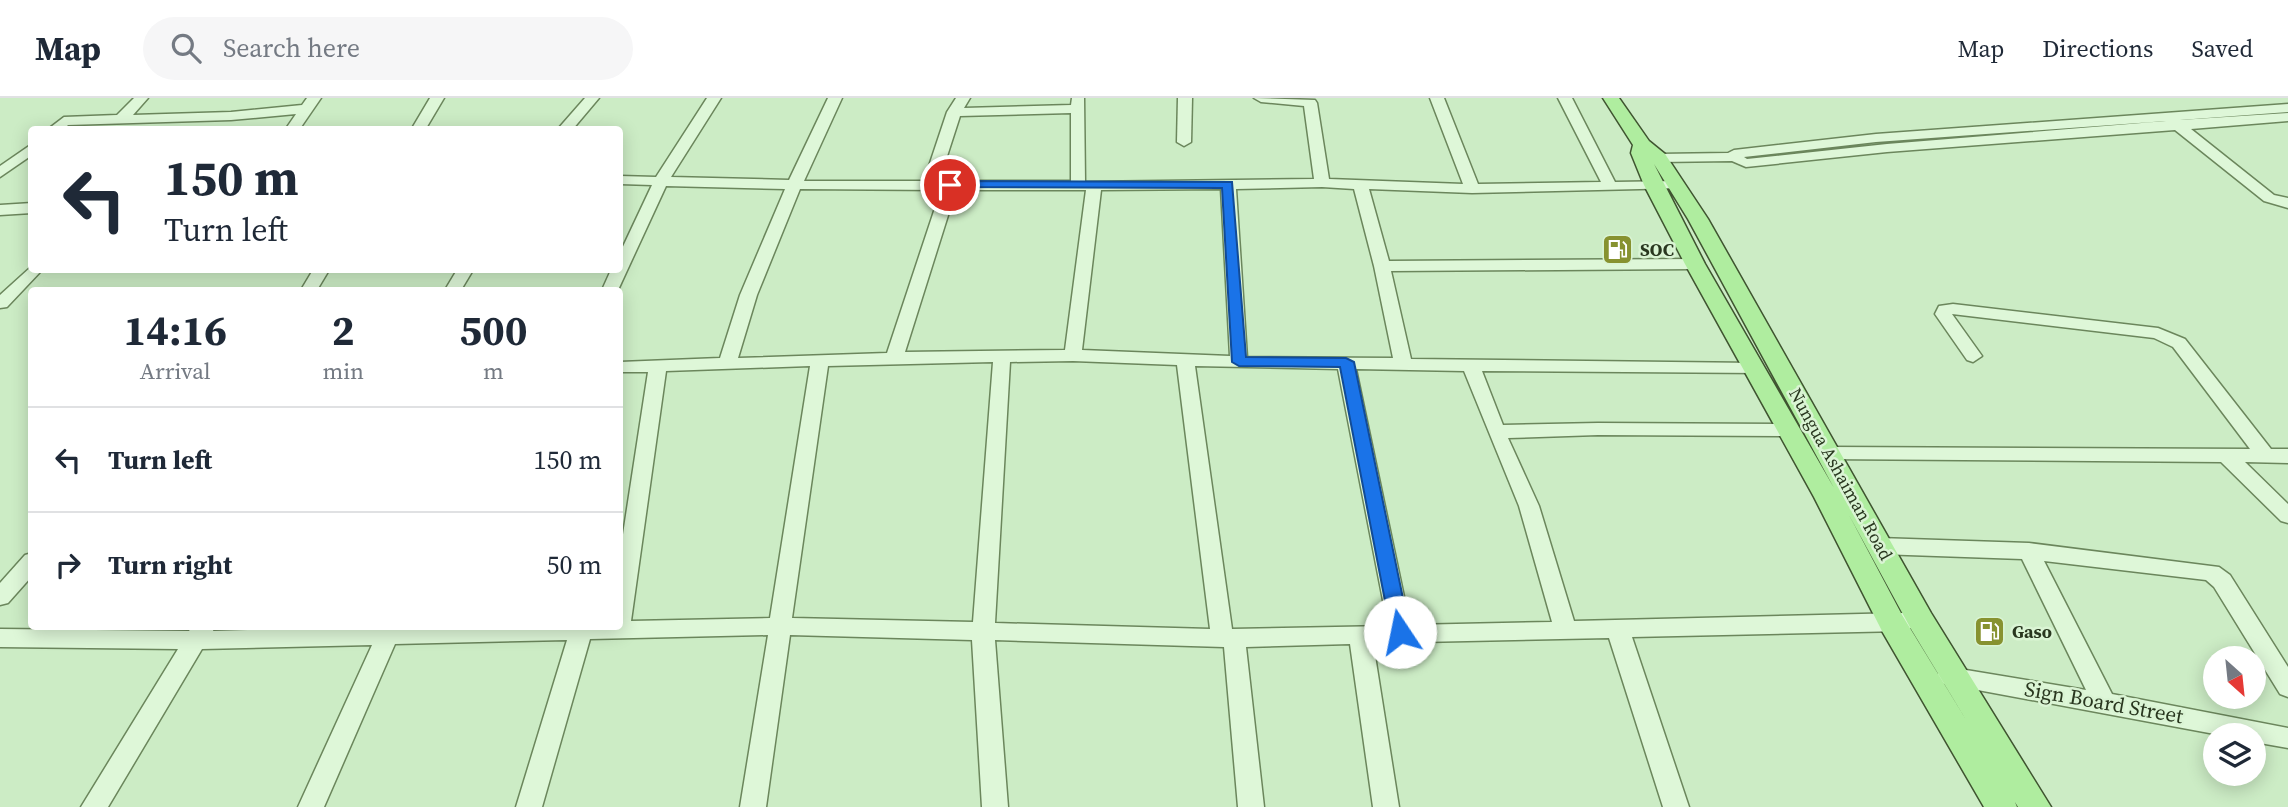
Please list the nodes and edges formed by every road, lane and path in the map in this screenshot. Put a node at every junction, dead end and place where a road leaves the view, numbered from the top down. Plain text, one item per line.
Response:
1 (141, 98) edge
2 (247, 98) edge
3 (437, 98) edge
4 (592, 98) edge
5 (714, 98) edge
6 (835, 98) edge
7 (963, 98) edge
8 (1185, 98) edge
9 (1261, 98) edge
10 (1437, 98) edge
11 (1565, 98) edge
12 (1611, 98) edge
13 (1310, 100) edge
14 (310, 104) edge
15 (1078, 104) edge
16 (2288, 108) edge
17 (954, 112) junction
18 (176, 116) junction
19 (231, 116) junction
20 (2288, 117) edge
21 (121, 119) junction
22 (2172, 121) junction
23 (58, 126) edge
24 (167, 126) edge
25 (295, 126) edge
26 (420, 126) edge
27 (568, 126) edge
28 (1875, 138) junction
29 (1184, 142) dead end
30 (1887, 148) junction
31 (28, 151) edge
32 (1651, 151) junction
33 (1735, 157) junction
34 (0, 173) edge
35 (623, 180) edge
36 (661, 181) junction
37 (931, 183) junction
38 (1322, 183) junction
39 (794, 185) junction
40 (950, 185) junction
41 (1228, 185) junction
42 (1360, 185) junction
43 (1665, 185) junction
44 (1086, 186) junction
45 (1609, 186) junction
46 (1472, 189) junction
47 (2288, 203) edge
48 (28, 208) edge
49 (0, 210) edge
50 (623, 261) edge
51 (1695, 264) junction
52 (1382, 266) junction
53 (31, 273) edge
54 (1, 303) edge
55 (1073, 355) junction
56 (1002, 356) junction
57 (1973, 356) dead end
58 (894, 358) junction
59 (820, 360) junction
60 (1185, 360) junction
61 (1239, 362) junction
62 (1346, 362) junction
63 (728, 363) junction
64 (1403, 363) junction
65 (1469, 363) junction
66 (623, 367) edge
67 (658, 367) junction
68 (1755, 369) junction
69 (1788, 430) junction
70 (1496, 432) junction
71 (1829, 454) junction
72 (2265, 455) junction
73 (2227, 456) junction
74 (2288, 456) edge
75 (2288, 516) edge
76 (1879, 546) junction
77 (2029, 551) junction
78 (28, 566) edge
79 (0, 597) edge
80 (623, 599) edge
81 (1921, 621) junction
82 (1892, 622) junction
83 (623, 625) edge
84 (782, 626) junction
85 (1565, 628) junction
86 (587, 630) edge
87 (581, 631) junction
88 (1618, 631) junction
89 (983, 632) junction
90 (1400, 632) junction
91 (200, 634) edge
92 (1360, 634) junction
93 (387, 636) junction
94 (1228, 637) junction
95 (0, 638) edge
96 (1920, 671) junction
97 (1955, 677) junction
98 (2288, 687) edge
99 (2104, 702) junction
100 (2288, 738) edge
101 (94, 807) edge
102 (311, 807) edge
103 (529, 807) edge
104 (753, 807) edge
105 (995, 807) edge
106 (1251, 807) edge
107 (1386, 807) edge
108 (1676, 807) edge
109 (2001, 807) edge
110 (2035, 807) edge

1 - 21 street
2 - 19 street
3 - 26 street
4 - 27 street
5 - 36 street
6 - 39 street
7 - 17 street
8 - 29 street
9 - 13 street
10 - 46 street
11 - 45 street
12 - 32 main road, Nungua Ashaiman Road
13 - 38 street
14 - 19 street
14 - 25 street
15 - 17 street
15 - 44 street
16 - 22 street
17 - 37 street
18 - 19 street
18 - 21 street
18 - 24 street
20 - 22 street
21 - 23 street
22 - 28 street
22 - 30 street
22 - 47 street
28 - 30 street
28 - 33 street
30 - 33 street
31 - 34 street
32 - 33 street
32 - 43 main road, Nungua Ashaiman Road
35 - 36 street
36 - 39 street
36 - 50 street
37 - 39 street
37 - 40 street
38 - 41 street
38 - 42 street
39 - 63 street
40 - 44 street
40 - 58 street
41 - 44 street
41 - 61 street
42 - 46 street
42 - 52 street
43 - 45 street
43 - 51 main road, Nungua Ashaiman Road
43 - 71 main road, Nungua Ashaiman Road
44 - 55 street
45 - 46 street
48 - 49 street
51 - 52 street
51 - 68 main road, Nungua Ashaiman Road
52 - 64 street
53 - 54 street
55 - 56 street
55 - 60 street
56 - 58 street
56 - 89 street
57 - 72 street
58 - 59 street
59 - 63 street
59 - 84 street
60 - 61 street
60 - 94 street
61 - 62 street
62 - 64 street
62 - 90 street
63 - 67 street
64 - 65 street
65 - 68 street
65 - 70 street
66 - 67 street
67 - 80 street
68 - 69 main road, Nungua Ashaiman Road
69 - 70 street
69 - 82 main road, Nungua Ashaiman Road
70 - 85 street
71 - 73 street
71 - 76 main road, Nungua Ashaiman Road
72 - 73 street
72 - 74 street
73 - 75 street
76 - 77 street
76 - 81 main road, Nungua Ashaiman Road
77 - 98 street
77 - 99 street
78 - 79 street
81 - 82 street
81 - 97 main road, Nungua Ashaiman Road
82 - 88 street
82 - 96 main road, Nungua Ashaiman Road
83 - 84 street
84 - 89 street
84 - 104 street
85 - 88 street
85 - 90 street
86 - 87 street
87 - 93 street
87 - 103 street
88 - 108 street
89 - 94 street
89 - 105 street
90 - 92 street
91 - 93 street
91 - 95 street
91 - 101 street
92 - 94 street
92 - 107 street
93 - 102 street
94 - 106 street
96 - 97 street, Sign Board Street
96 - 109 main road, Nungua Ashaiman Road
97 - 99 street, Sign Board Street
97 - 110 main road, Nungua Ashaiman Road
99 - 100 street, Sign Board Street

